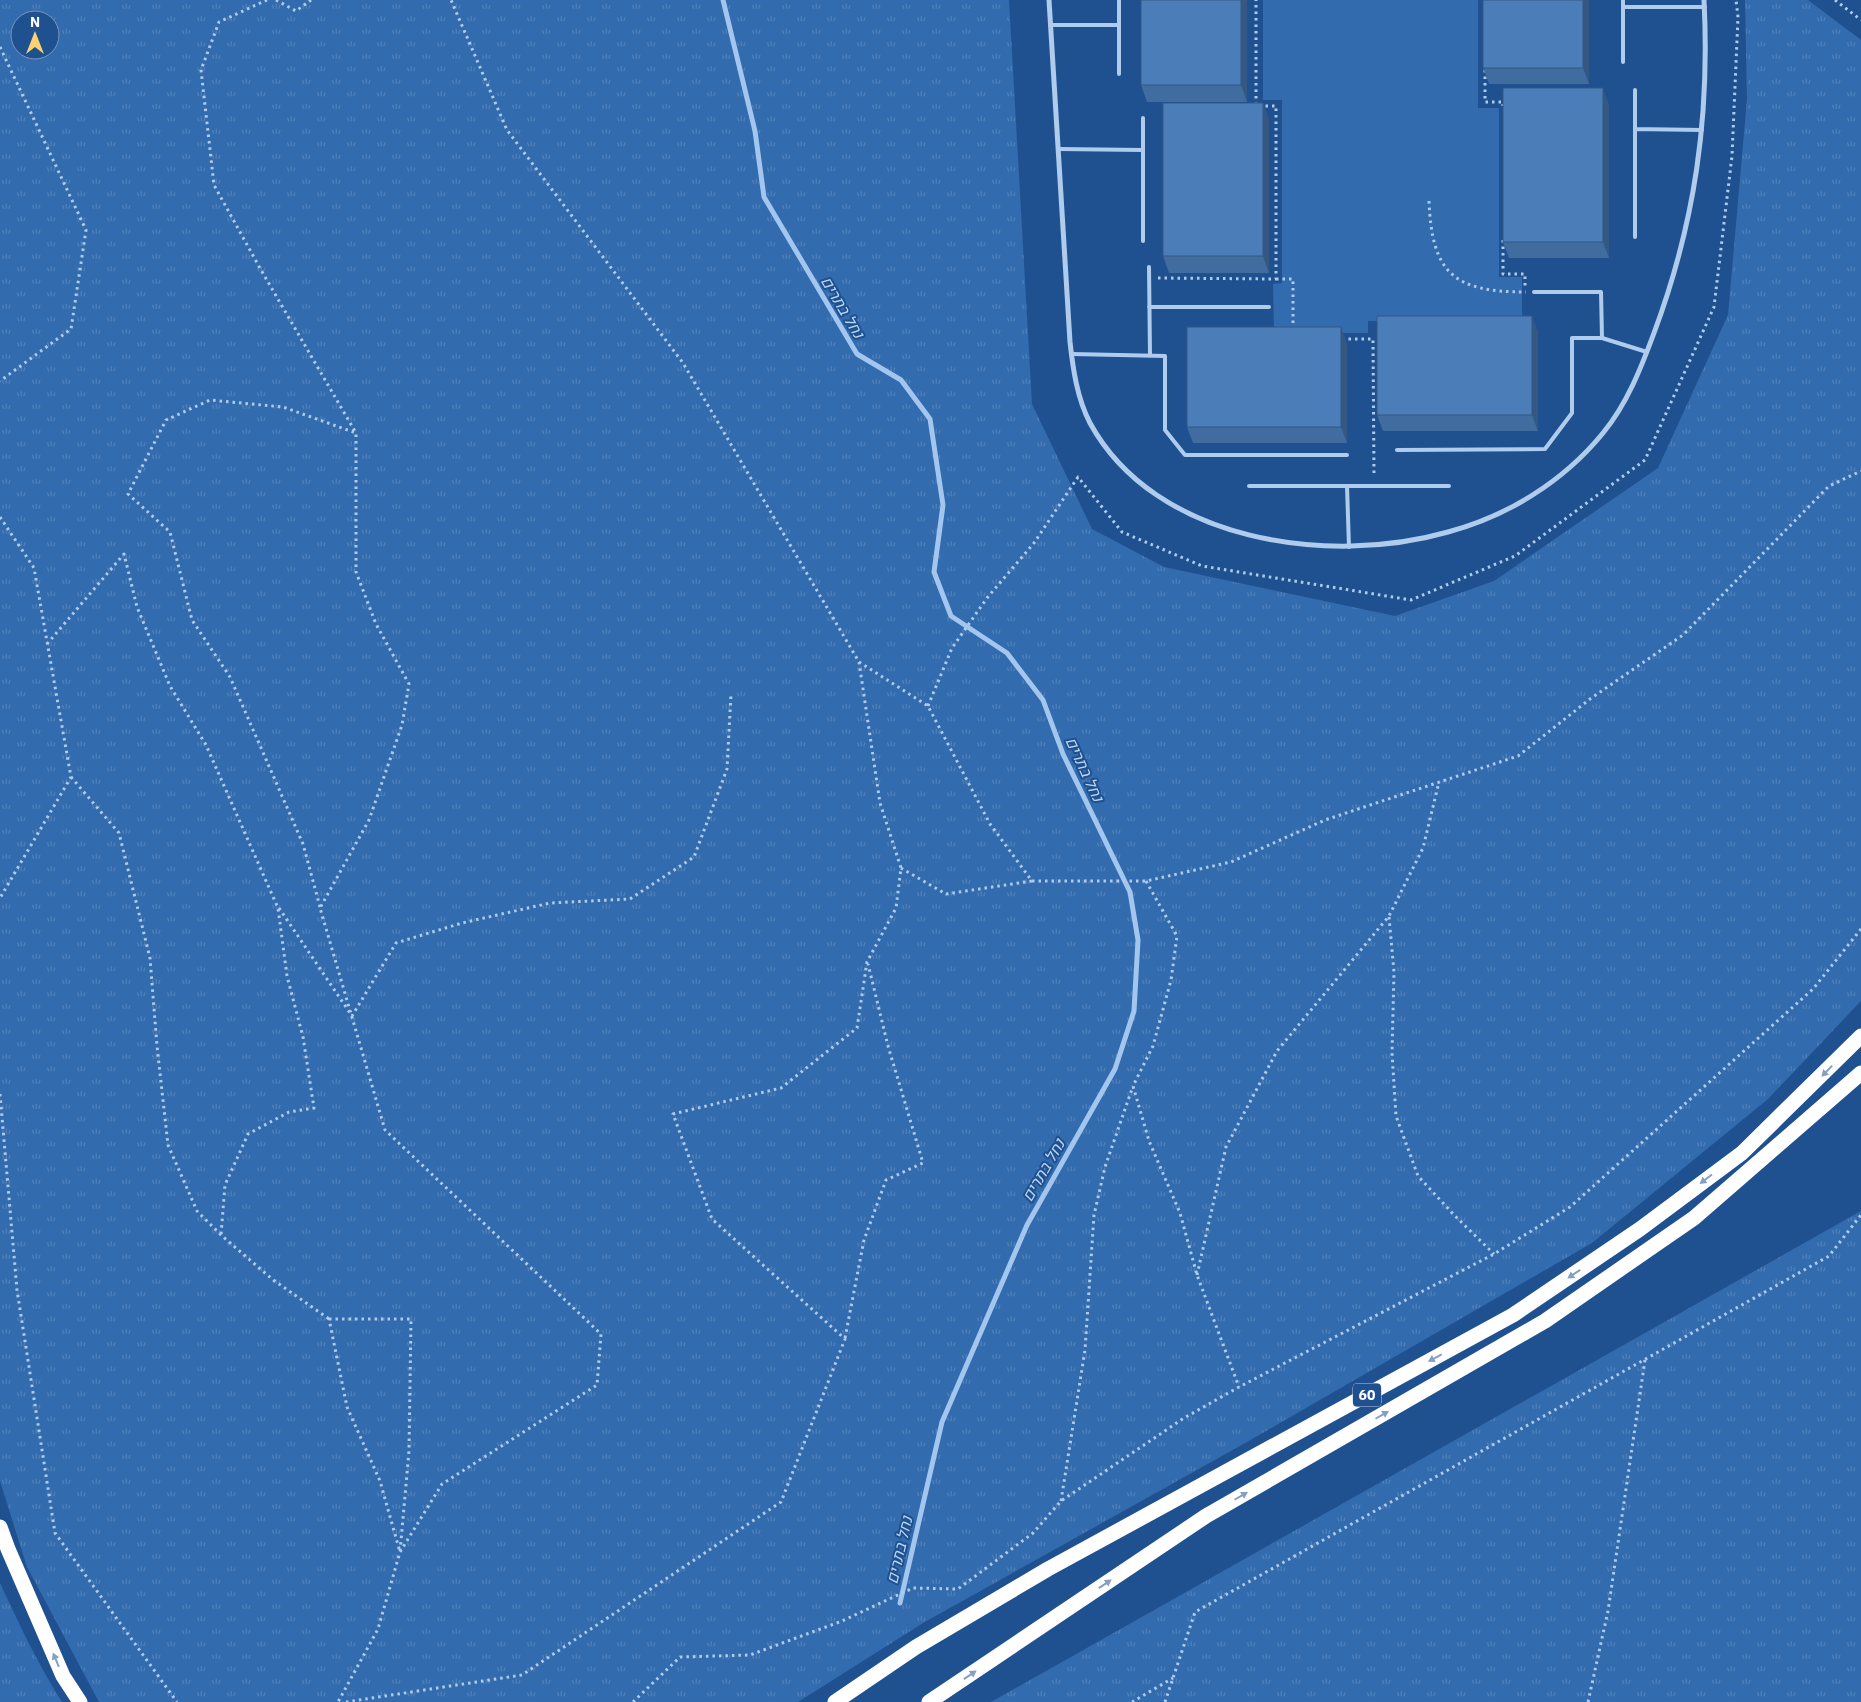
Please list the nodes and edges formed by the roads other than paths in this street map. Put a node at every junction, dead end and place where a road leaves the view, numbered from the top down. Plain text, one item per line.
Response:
1 (1049, 0) edge
2 (1119, 0) edge
3 (1623, 0) edge
4 (1704, 0) edge
5 (1623, 7) junction
6 (1705, 7) junction
7 (1050, 25) junction
8 (1119, 25) junction
9 (1623, 62) dead end
10 (1119, 74) dead end
11 (1635, 90) dead end
12 (1142, 118) dead end
13 (1635, 129) junction
14 (1703, 130) junction
15 (1058, 149) junction
16 (1142, 150) junction
17 (1635, 237) dead end
18 (1142, 241) dead end
19 (1149, 267) dead end
20 (1534, 292) road end
21 (1149, 307) junction
22 (1269, 307) dead end
23 (1602, 338) junction
24 (1647, 352) junction
25 (1072, 354) junction
26 (1150, 356) junction
27 (1397, 450) dead end
28 (1347, 455) dead end
29 (1249, 486) dead end
30 (1348, 486) junction
31 (1449, 486) dead end
32 (1349, 547) junction
33 (1861, 1036) edge
34 (1861, 1073) edge
35 (0, 1527) edge
36 (80, 1702) edge
37 (836, 1702) edge
38 (929, 1702) edge

1 - 7 street
2 - 8 lane
3 - 5 lane
4 - 6 street
5 - 6 lane
5 - 9 lane
6 - 14 street
7 - 8 lane
7 - 15 street
8 - 10 lane
11 - 13 lane
12 - 16 lane
13 - 14 lane
13 - 17 lane
14 - 24 street
15 - 16 lane
15 - 25 street
16 - 18 lane
19 - 21 lane
20 - 23 lane
21 - 22 lane
21 - 26 lane
23 - 24 lane
23 - 27 lane
24 - 32 street
25 - 26 lane
25 - 32 street
26 - 28 lane
29 - 30 lane
30 - 31 lane
30 - 32 lane
33 -> 37 highway, 60
38 -> 34 highway, 60
36 -> 35 highway

